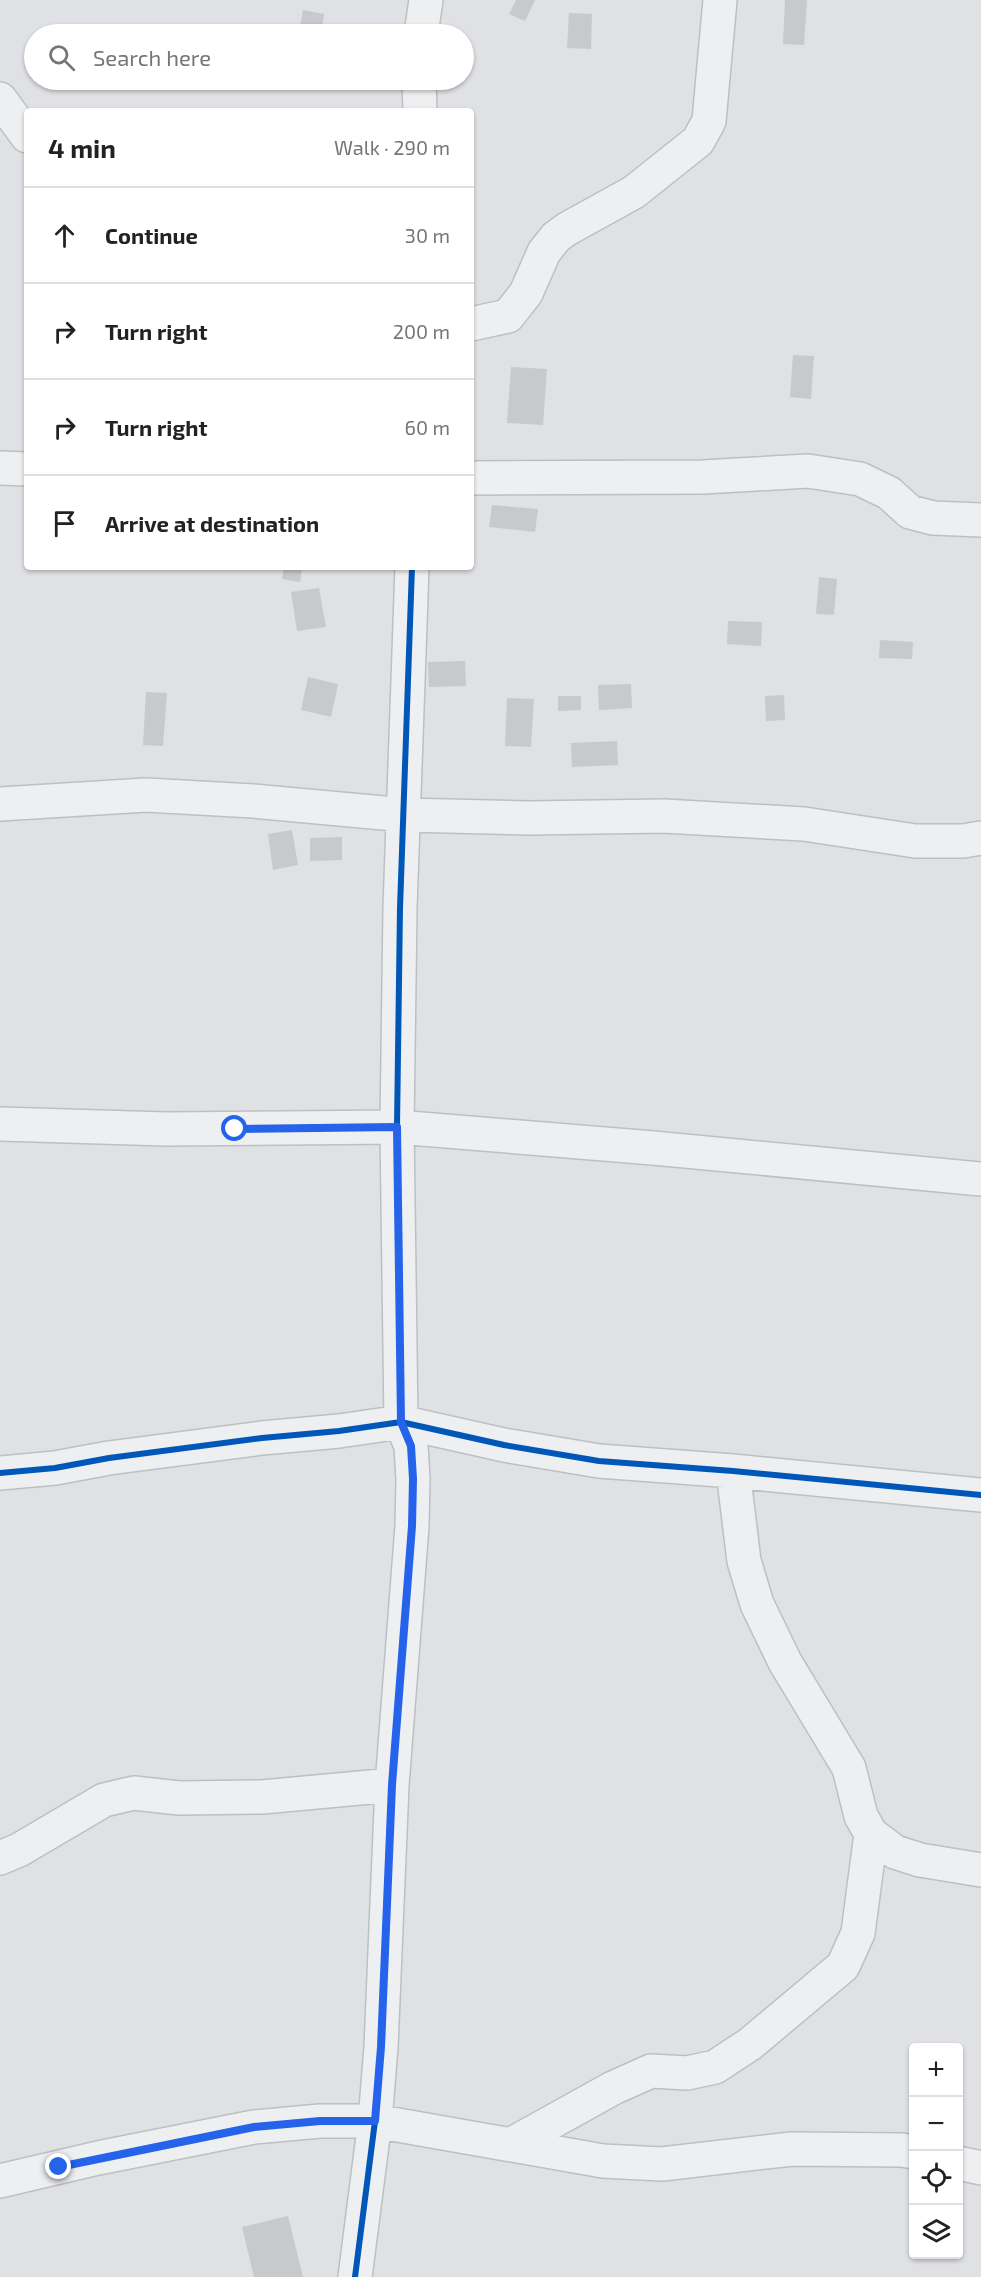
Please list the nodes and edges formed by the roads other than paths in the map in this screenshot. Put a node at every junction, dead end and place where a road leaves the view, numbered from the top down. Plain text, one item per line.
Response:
1 (426, 0) edge
2 (720, 0) edge
3 (422, 24) edge
4 (419, 90) edge
5 (0, 99) edge
6 (420, 108) edge
7 (24, 131) edge
8 (474, 323) edge
9 (0, 468) edge
10 (24, 469) edge
11 (474, 478) edge
12 (981, 520) edge
13 (412, 570) edge
14 (0, 804) edge
15 (405, 815) junction
16 (981, 838) edge
17 (0, 1125) edge
18 (397, 1127) junction
19 (981, 1179) edge
20 (401, 1422) junction
21 (733, 1471) junction
22 (0, 1473) edge
23 (981, 1495) edge
24 (392, 1785) junction
25 (871, 1834) junction
26 (0, 1858) edge
27 (981, 1870) edge
28 (375, 2121) junction
29 (512, 2144) junction
30 (909, 2151) edge
31 (963, 2164) edge
32 (981, 2168) edge
33 (0, 2181) edge
34 (355, 2277) edge

1 - 3 street
2 - 8 street
4 - 6 street
5 - 7 street
9 - 10 street
11 - 12 street
13 - 15 street
14 - 15 street
15 - 16 street
15 - 18 street
17 - 18 street
18 - 19 street
18 - 20 street
20 - 21 street
20 - 22 street
20 - 24 street
21 - 23 street
21 - 25 street
24 - 26 street
24 - 28 street
25 - 27 street
25 - 29 street
28 - 29 street
28 - 33 street
28 - 34 street
29 - 30 street
31 - 32 street

